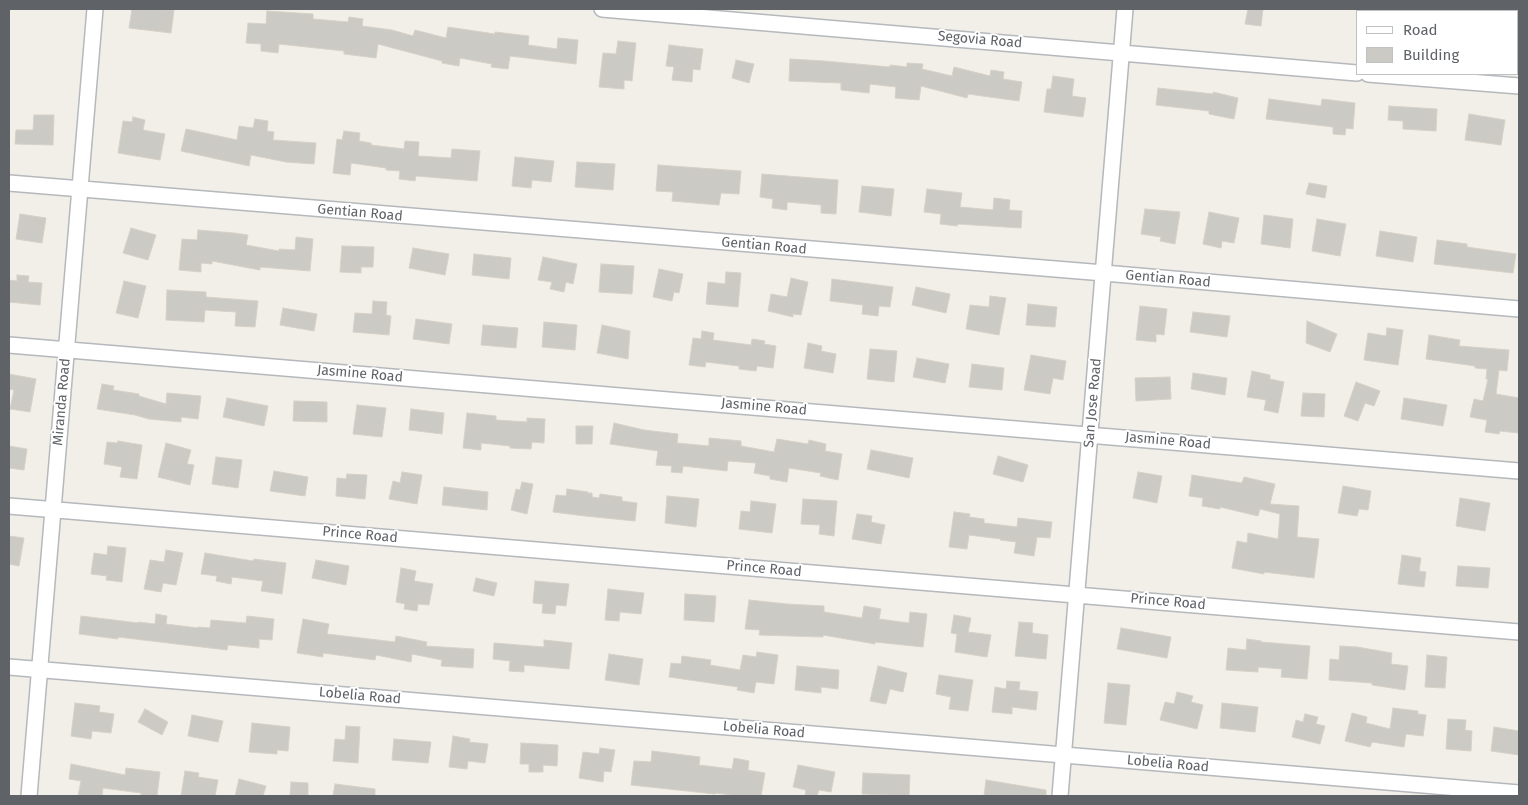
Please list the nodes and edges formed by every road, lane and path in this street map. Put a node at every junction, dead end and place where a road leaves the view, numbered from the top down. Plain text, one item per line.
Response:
1 (95, 9) edge
2 (602, 9) edge
3 (1126, 9) edge
4 (1122, 52) junction
5 (1356, 73) edge
6 (1381, 75) edge
7 (1519, 86) edge
8 (9, 183) edge
9 (80, 189) junction
10 (1104, 273) junction
11 (1519, 309) edge
12 (9, 344) edge
13 (66, 350) junction
14 (1090, 434) junction
15 (1519, 471) edge
16 (9, 506) edge
17 (52, 510) junction
18 (1077, 595) junction
19 (1519, 632) edge
20 (9, 667) edge
21 (40, 669) junction
22 (1064, 755) junction
23 (1519, 794) edge
24 (29, 796) edge
25 (1060, 796) edge

1 - 9 street, Miranda Road
2 - 4 street, Segovia Road
3 - 4 street, San Jose Road
4 - 5 street, Segovia Road
4 - 10 street, San Jose Road
6 - 7 street
8 - 9 street, Gentian Road
9 - 10 street, Gentian Road
9 - 13 street, Miranda Road
10 - 11 street, Gentian Road
10 - 14 street, San Jose Road
12 - 13 street, Jasmine Road
13 - 14 street, Jasmine Road
13 - 17 street, Miranda Road
14 - 15 street, Jasmine Road
14 - 18 street, San Jose Road
16 - 17 street, Prince Road
17 - 18 street, Prince Road
17 - 21 street, Miranda Road
18 - 19 street, Prince Road
18 - 22 street, San Jose Road
20 - 21 street, Lobelia Road
21 - 22 street, Lobelia Road
21 - 24 street, Miranda Road
22 - 23 street, Lobelia Road
22 - 25 street, San Jose Road

